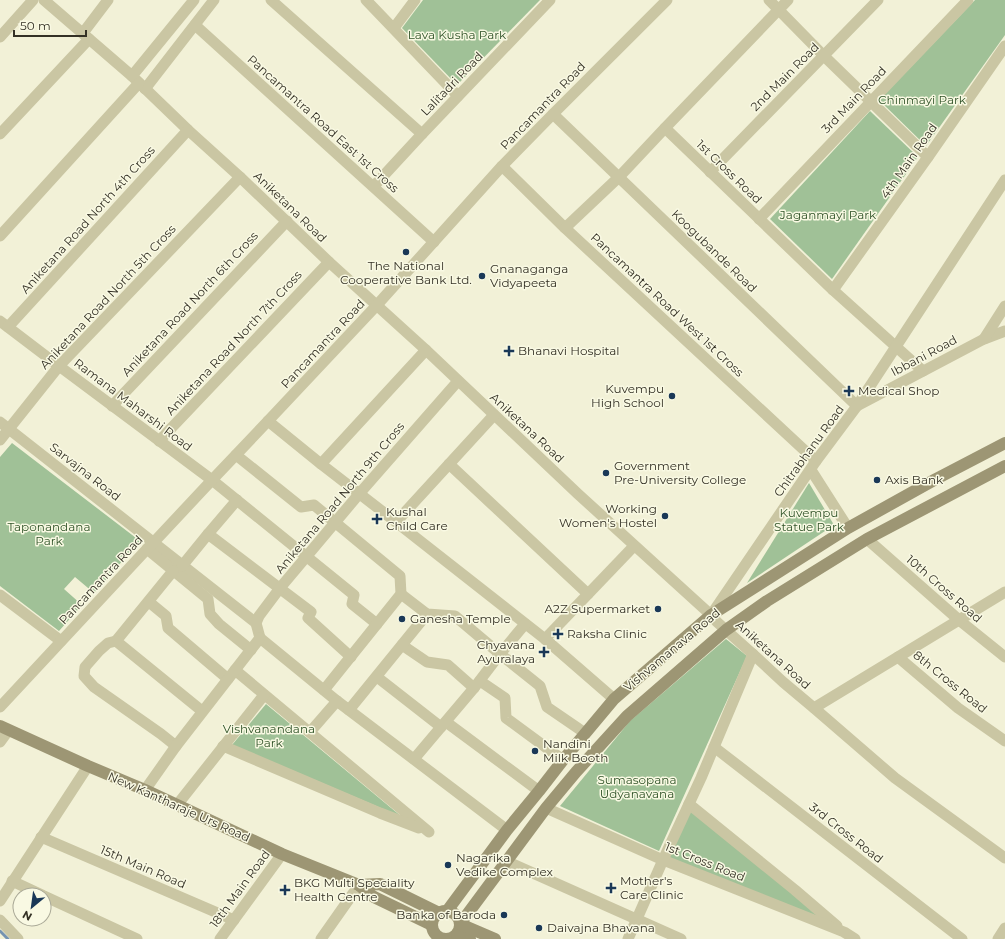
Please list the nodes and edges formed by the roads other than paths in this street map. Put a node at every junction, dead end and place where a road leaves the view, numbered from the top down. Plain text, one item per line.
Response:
1 (33, 0) edge
2 (108, 0) edge
3 (194, 0) edge
4 (214, 0) edge
5 (271, 0) edge
6 (366, 0) edge
7 (415, 0) edge
8 (550, 0) edge
9 (667, 0) edge
10 (769, 0) edge
11 (788, 0) edge
12 (878, 0) edge
13 (968, 0) edge
14 (48, 1) edge
15 (779, 10) junction
16 (195, 25) junction
17 (394, 28) junction
18 (86, 36) junction
19 (0, 37) edge
20 (1005, 46) edge
21 (824, 56) junction
22 (138, 83) junction
23 (458, 96) junction
24 (871, 102) junction
25 (553, 114) junction
26 (665, 128) junction
27 (188, 130) junction
28 (0, 134) edge
29 (422, 134) junction
30 (928, 157) junction
31 (502, 166) junction
32 (710, 172) junction
33 (240, 176) junction
34 (619, 177) junction
35 (1005, 180) edge
36 (374, 186) junction
37 (759, 219) junction
38 (287, 221) junction
39 (565, 228) junction
40 (0, 236) edge
41 (434, 242) junction
42 (329, 262) junction
43 (833, 290) junction
44 (377, 305) junction
45 (1005, 306) edge
46 (4, 324) edge
47 (1005, 331) edge
48 (984, 339) junction
49 (896, 348) junction
50 (426, 350) junction
51 (59, 366) junction
52 (923, 371) junction
53 (458, 381) junction
54 (112, 406) junction
55 (857, 406) junction
56 (494, 415) junction
57 (268, 421) junction
58 (4, 425) edge
59 (0, 440) edge
60 (159, 441) junction
61 (1005, 443) edge
62 (236, 455) junction
63 (321, 464) junction
64 (449, 464) junction
65 (813, 465) junction
66 (1005, 466) edge
67 (212, 480) junction
68 (359, 494) junction
69 (237, 500) junction
70 (335, 522) junction
71 (396, 522) junction
72 (848, 528) junction
73 (208, 534) junction
74 (867, 539) junction
75 (150, 545) junction
76 (634, 546) junction
77 (307, 557) junction
78 (178, 569) junction
79 (280, 588) junction
80 (1005, 592) edge
81 (401, 594) junction
82 (588, 594) junction
83 (0, 595) edge
84 (148, 602) junction
85 (427, 614) junction
86 (711, 615) junction
87 (959, 620) junction
88 (256, 623) junction
89 (377, 624) junction
90 (525, 624) junction
91 (726, 630) junction
92 (260, 638) junction
93 (545, 639) junction
94 (61, 641) junction
95 (116, 641) junction
96 (402, 645) junction
97 (251, 650) junction
98 (500, 654) junction
99 (753, 654) junction
100 (351, 657) junction
101 (898, 657) junction
102 (1005, 657) edge
103 (235, 670) junction
104 (377, 677) junction
105 (228, 679) junction
106 (477, 684) junction
107 (324, 690) junction
108 (264, 695) junction
109 (614, 699) junction
110 (337, 701) junction
111 (0, 707) edge
112 (814, 708) junction
113 (349, 710) junction
114 (202, 711) junction
115 (444, 725) junction
116 (4, 728) edge
117 (310, 732) junction
118 (584, 733) junction
119 (1005, 741) edge
120 (0, 742) edge
121 (176, 746) junction
122 (223, 746) junction
123 (714, 747) junction
124 (414, 759) junction
125 (563, 760) junction
126 (88, 766) junction
127 (145, 790) junction
128 (540, 791) junction
129 (689, 804) junction
130 (176, 805) junction
131 (546, 808) junction
132 (507, 830) junction
133 (41, 837) junction
134 (282, 854) junction
135 (1005, 858) edge
136 (663, 860) junction
137 (506, 862) junction
138 (12, 881) junction
139 (359, 885) junction
140 (24, 887) edge
141 (52, 900) edge
142 (0, 901) edge
143 (443, 912) junction
144 (636, 919) junction
145 (0, 920) edge
146 (234, 920) junction
147 (1005, 928) edge
148 (432, 932) edge
149 (844, 932) junction
150 (454, 934) edge
151 (18, 939) edge
152 (137, 939) edge
153 (220, 939) edge
154 (321, 939) edge
155 (470, 939) edge
156 (495, 939) edge
157 (628, 939) edge
158 (681, 939) edge
159 (855, 939) edge
160 (962, 939) edge
161 (998, 939) edge

1 - 19 street
2 - 18 street
3 - 22 street
4 - 16 street
5 - 29 street
6 - 17 street
7 - 17 street
8 - 23 street, Lalitadri Road
9 - 25 street, Pancamantra Road
10 - 15 street
11 - 15 street
12 - 21 street, 2nd Main Road
13 - 24 street, 3rd Main Road
14 - 18 street, Aniketana Road
15 - 21 street
15 - 26 street
16 - 22 street
16 - 36 street, Pancamantra Road East 1st Cross
17 - 23 street
18 - 22 street, Aniketana Road
18 - 28 street
20 - 30 street, 4th Main Road
21 - 24 street
21 - 32 street, 2nd Main Road
22 - 27 street, Aniketana Road
22 - 40 street
23 - 29 street, Lalitadri Road
24 - 30 street
24 - 37 street, 3rd Main Road
25 - 31 street, Pancamantra Road
25 - 34 street, Koogubande Road
26 - 32 street, 1st Cross Road
26 - 34 street
27 - 33 street, Aniketana Road
27 - 46 street, Aniketana Road North 4th Cross
29 - 36 street, Lalitadri Road
30 - 43 street, 4th Main Road
31 - 39 street, Pancamantra Road West 1st Cross
31 - 41 street, Pancamantra Road
32 - 37 street, 1st Cross Road
33 - 38 street, Aniketana Road
33 - 51 street, Aniketana Road North 5th Cross
34 - 39 street
34 - 55 street, Koogubande Road
35 - 49 street, Chitrabhanu Road
36 - 41 street, Pancamantra Road East 1st Cross
37 - 43 street, 1st Cross Road
38 - 42 street, Aniketana Road
38 - 54 street, Aniketana Road North 6th Cross
39 - 65 street, Pancamantra Road West 1st Cross
41 - 44 street, Pancamantra Road
42 - 44 street, Aniketana Road
42 - 60 street, Aniketana Road North 7th Cross
43 - 49 street, 1st Cross Road
44 - 50 street, Aniketana Road
44 - 57 street, Pancamantra Road
45 - 48 street
46 - 51 street, Ramana Maharshi Road
47 - 48 street, Ibbani Road
48 - 52 street, Ibbani Road
49 - 52 street, 1st Cross Road
49 - 55 street, Chitrabhanu Road
50 - 53 street, Aniketana Road
50 - 63 street
51 - 54 street, Ramana Maharshi Road
51 - 58 street, Aniketana Road North 5th Cross
52 - 55 street, Ibbani Road
53 - 56 street, Aniketana Road
53 - 68 street, Aniketana Road North 9th Cross
54 - 60 street, Ramana Maharshi Road
55 - 65 street, Chitrabhanu Road
56 - 64 street
56 - 76 street, Aniketana Road
57 - 62 street, Pancamantra Road
57 - 63 street
58 - 59 street, Aniketana Road North 5th Cross
58 - 75 street, Sarvajna Road
60 - 67 street, Ramana Maharshi Road
61 - 72 main road, Vishvamanava Road
62 - 67 street, Pancamantra Road
62 - 70 street
63 - 68 street
64 - 71 street
64 - 82 street
65 - 72 street, Pancamantra Road West 1st Cross
65 - 86 street, Chitrabhanu Road
66 - 74 main road, Vishvamanava Road
67 - 69 street, Ramana Maharshi Road
67 - 75 street, Pancamantra Road
68 - 70 street, Aniketana Road North 9th Cross
68 - 71 street
69 - 73 street
69 - 77 street, Ramana Maharshi Road
70 - 77 street, Aniketana Road North 9th Cross
70 - 81 street
71 - 90 street
72 - 86 main road, Vishvamanava Road
73 - 78 street
73 - 79 street
74 - 87 street, 10th Cross Road
74 - 91 main road, Vishvamanava Road
75 - 78 street, Sarvajna Road
75 - 94 street, Pancamantra Road
76 - 82 street
76 - 86 street, Aniketana Road
77 - 79 street, Aniketana Road North 9th Cross
77 - 89 street, Ramana Maharshi Road
78 - 84 street
78 - 88 street
78 - 97 street
79 - 88 street, Aniketana Road North 9th Cross
79 - 100 street
80 - 87 street
81 - 85 street
81 - 89 street
82 - 93 street
83 - 94 street
84 - 95 street
84 - 105 street
85 - 96 street
85 - 98 street
86 - 91 street, Aniketana Road
86 - 109 main road, Vishvamanava Road
87 - 101 street
87 - 102 street, 10th Cross Road
88 - 92 street
89 - 100 street
90 - 93 street
90 - 98 street
91 - 99 street, Aniketana Road
91 - 131 main road, Vishvamanava Road
92 - 97 street
92 - 107 street
93 - 109 street
94 - 111 street, Pancamantra Road
95 - 114 street
95 - 121 street
96 - 104 street
96 - 106 street
97 - 103 street
98 - 106 street
98 - 118 street
99 - 112 street, Aniketana Road
99 - 123 street
100 - 107 street
101 - 112 street
101 - 119 street, 8th Cross Road
103 - 105 street
103 - 108 street
104 - 113 street
104 - 115 street
105 - 114 street
106 - 115 street
106 - 125 street
107 - 110 street
108 - 117 street
108 - 122 street
109 - 118 main road, Vishvamanava Road
110 - 113 street
110 - 117 street
112 - 135 street, Aniketana Road
113 - 124 street
114 - 121 street
115 - 124 street
115 - 128 street
116 - 120 street
116 - 126 main road, New Kantharaje Urs Road
117 - 122 street
118 - 125 main road, Vishvamanava Road
121 - 127 street
122 - 130 street
123 - 129 street
123 - 160 street, 3rd Cross Road
124 - 132 street
125 - 128 main road, Vishvamanava Road
126 - 127 main road, New Kantharaje Urs Road
126 - 133 street
127 - 130 main road, New Kantharaje Urs Road
128 - 132 main road, Vishvamanava Road
129 - 136 street
129 - 149 street
130 - 134 main road, New Kantharaje Urs Road
131 - 136 street, 1st Cross Road
131 - 137 main road, Vishvamanava Road
132 - 143 main road, Vishvamanava Road
133 - 138 street
133 - 146 street, 15th Main Road
134 - 139 main road, New Kantharaje Urs Road
134 - 146 street, 18th Main Road
136 - 144 street
136 - 149 street, 1st Cross Road
137 - 144 street
137 - 150 main road, Vishvamanava Road
138 - 140 street
138 - 142 street
139 - 143 main road, New Kantharaje Urs Road
139 - 148 main road, New Kantharaje Urs Road
139 - 154 street
141 - 152 street
143 - 148 main road
143 - 150 main road
144 - 157 street
144 - 158 street
145 - 151 street
146 - 153 street, 18th Main Road
147 - 161 street
148 - 150 main road
149 - 159 street, 1st Cross Road
150 - 155 main road
150 - 156 main road

